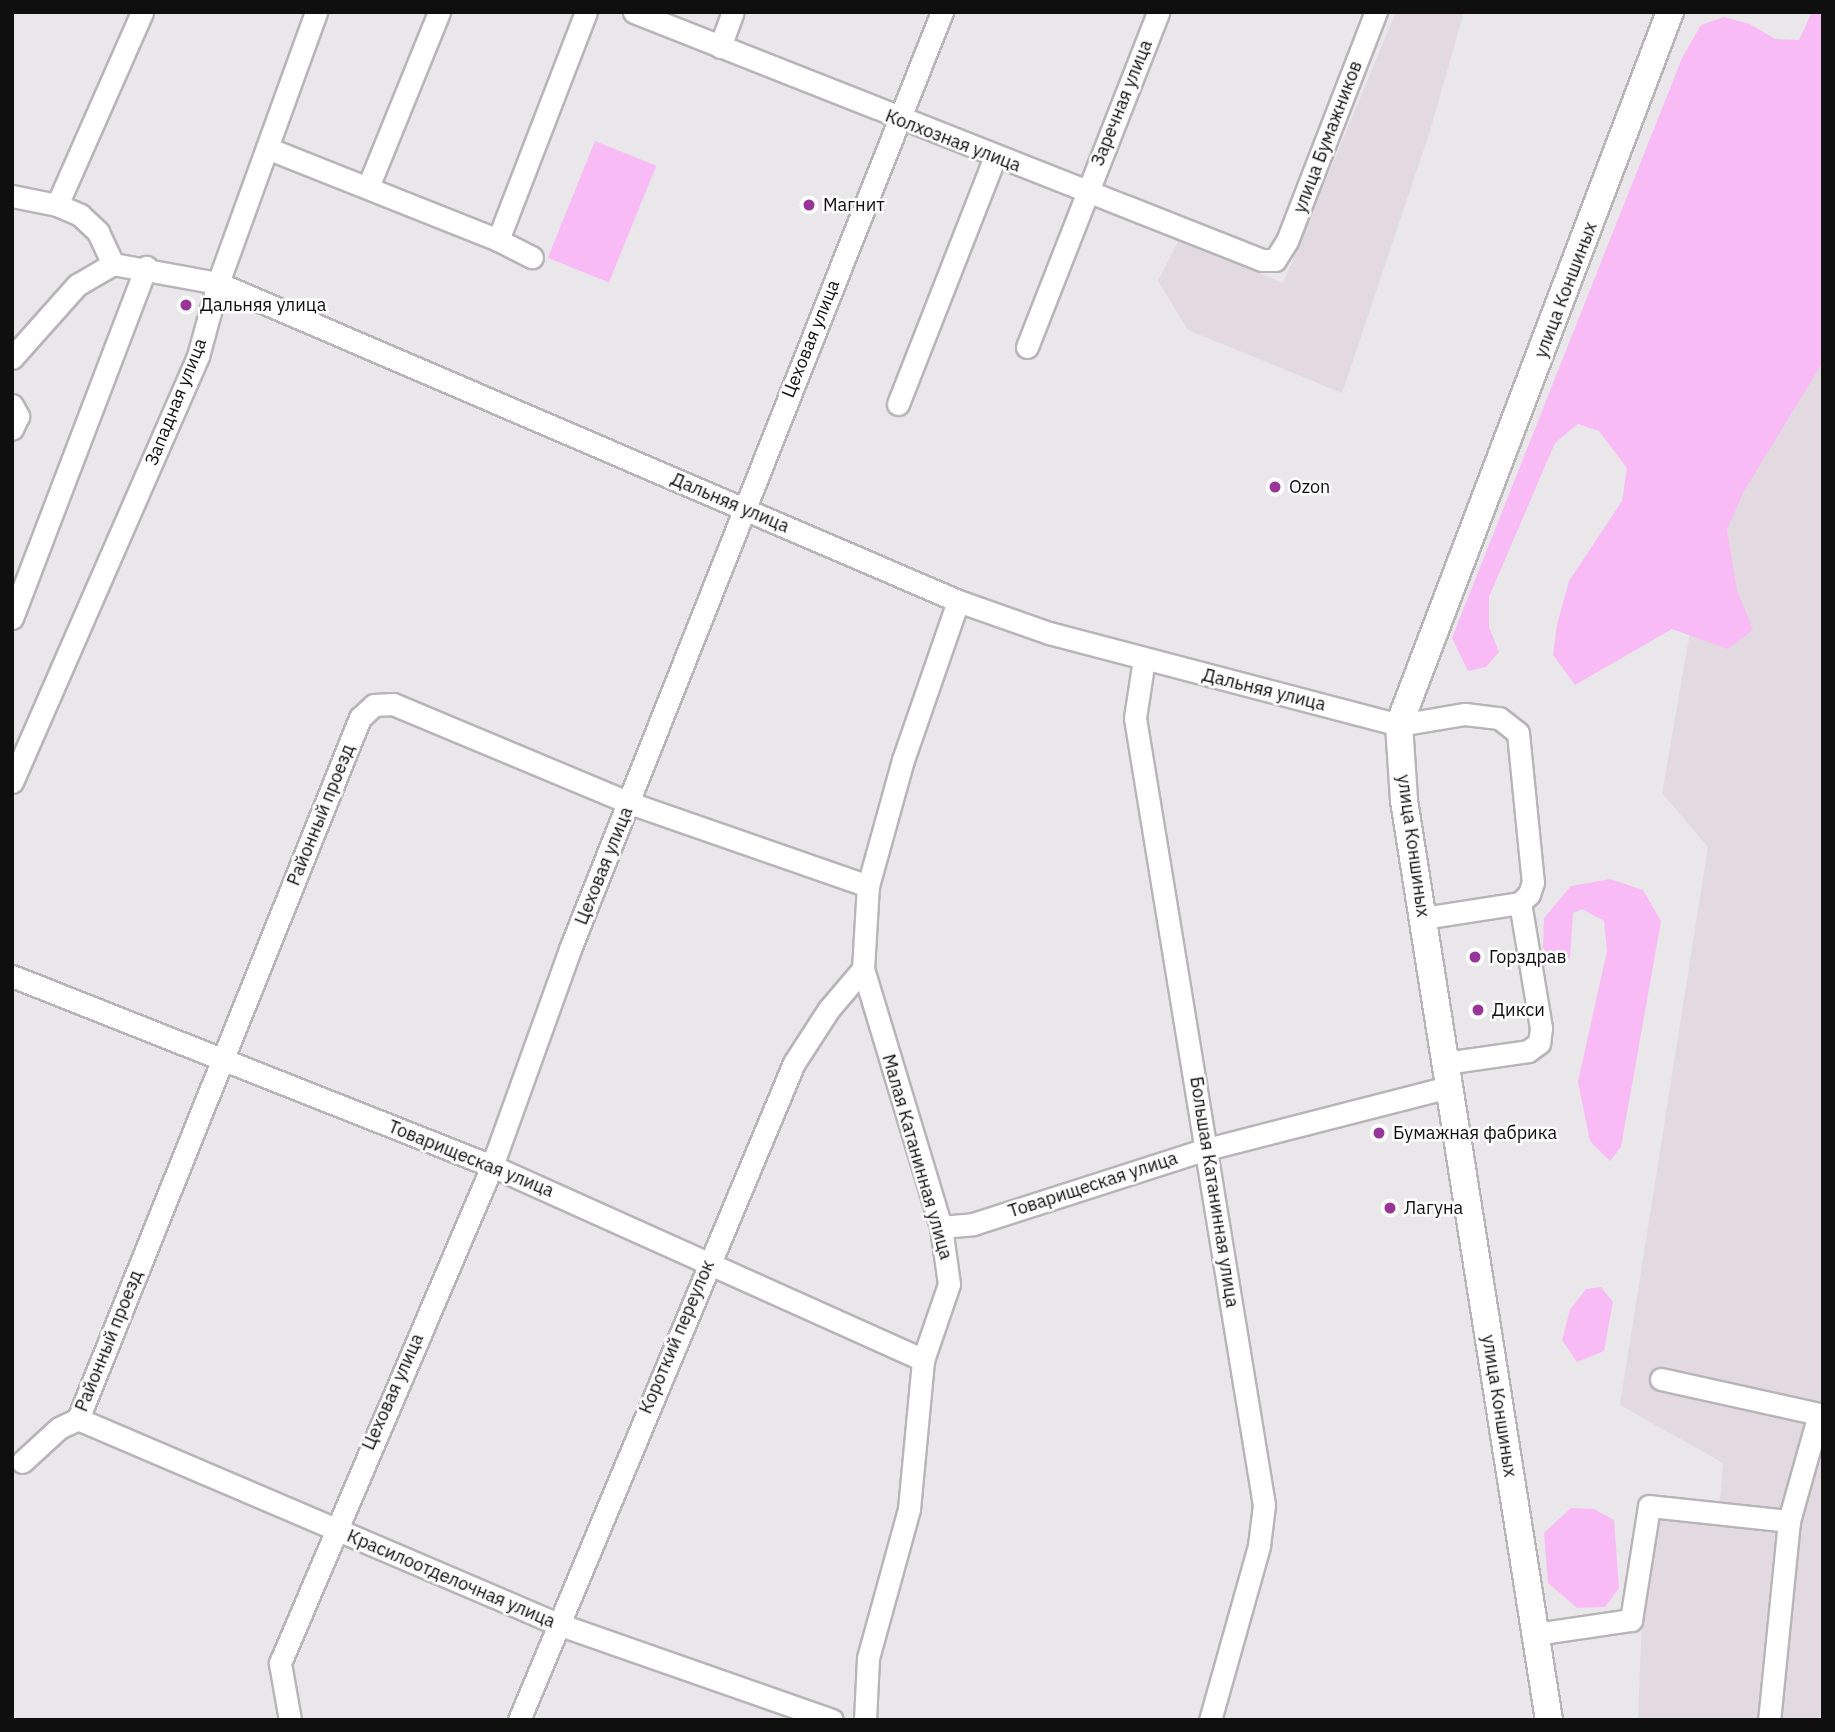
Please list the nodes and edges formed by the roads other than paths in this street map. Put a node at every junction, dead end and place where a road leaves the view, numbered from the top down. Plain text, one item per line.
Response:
1 (142, 12) edge
2 (316, 12) edge
3 (439, 12) edge
4 (586, 12) edge
5 (634, 12) edge
6 (733, 12) edge
7 (942, 12) edge
8 (1157, 12) edge
9 (1377, 12) edge
10 (1670, 12) edge
11 (720, 47) junction
12 (900, 121) junction
13 (267, 148) junction
14 (995, 156) junction
15 (368, 187) junction
16 (1086, 193) junction
17 (12, 197) edge
18 (57, 205) junction
19 (498, 240) junction
20 (532, 257) dead end
21 (1275, 260) joint
22 (113, 264) junction
23 (146, 267) junction
24 (218, 283) junction
25 (1027, 347) dead end
26 (12, 358) edge
27 (898, 404) dead end
28 (12, 405) edge
29 (12, 429) edge
30 (742, 509) junction
31 (958, 601) junction
32 (12, 618) edge
33 (1144, 659) junction
34 (1399, 725) junction
35 (12, 782) edge
36 (630, 803) junction
37 (868, 886) junction
38 (1520, 903) junction
39 (1423, 918) junction
40 (863, 969) junction
41 (12, 976) edge
42 (222, 1059) junction
43 (1447, 1075) junction
44 (1207, 1149) junction
45 (492, 1166) junction
46 (941, 1227) junction
47 (709, 1261) junction
48 (923, 1360) junction
49 (1661, 1380) dead end
50 (1821, 1406) edge
51 (78, 1419) junction
52 (22, 1462) dead end
53 (1788, 1521) junction
54 (333, 1530) junction
55 (558, 1624) junction
56 (1535, 1634) junction
57 (776, 1711) edge
58 (290, 1720) edge
59 (519, 1720) edge
60 (832, 1720) edge
61 (864, 1720) edge
62 (1210, 1720) edge
63 (1549, 1720) edge
64 (1769, 1720) edge

1 - 18 street
2 - 13 street, Западная улица
3 - 15 street
4 - 19 street
5 - 11 street, Колхозная улица
6 - 11 street
7 - 12 street, Цеховая улица
8 - 16 street, Заречная улица
9 - 21 street, улица Бумажников
10 - 34 main road, улица Коншиных
11 - 12 street, Колхозная улица
12 - 14 street, Колхозная улица
12 - 30 street, Цеховая улица
13 - 15 street
13 - 24 street, Западная улица
14 - 16 street, Колхозная улица
14 - 27 street
15 - 19 street
16 - 21 street, Колхозная улица
16 - 25 street, Заречная улица
17 - 18 street
18 - 22 street
19 - 20 street
22 - 23 street, Дальняя улица
22 - 26 street
23 - 24 street, Дальняя улица
23 - 32 street
24 - 30 street, Дальняя улица
24 - 35 street, Западная улица
28 - 29 street
30 - 31 street, Дальняя улица
30 - 36 street, Цеховая улица
31 - 33 street, Дальняя улица
31 - 37 street, Малая Катанинная улица
33 - 34 street, Дальняя улица
33 - 44 street, Большая Катанинная улица
34 - 38 street
34 - 39 main road, улица Коншиных
36 - 37 street, Районный проезд
36 - 42 street, Районный проезд
36 - 45 street, Цеховая улица
37 - 40 street, Малая Катанинная улица
38 - 39 street
38 - 43 street, Товарищеская улица
39 - 43 main road, улица Коншиных
40 - 46 street, Малая Катанинная улица
40 - 47 street, Короткий переулок
41 - 42 street, Товарищеская улица
42 - 45 street, Товарищеская улица
42 - 51 street, Районный проезд
43 - 44 street, Товарищеская улица
43 - 56 main road, улица Коншиных
44 - 46 street, Товарищеская улица
44 - 62 street, Большая Катанинная улица
45 - 47 street, Товарищеская улица
45 - 54 street, Цеховая улица
46 - 48 street, Малая Катанинная улица
47 - 48 street, Товарищеская улица
47 - 55 street, Короткий переулок
48 - 61 street, Малая Катанинная улица
49 - 50 street
50 - 53 street
51 - 52 street
51 - 54 street, Красилоотделочная улица
53 - 56 street
53 - 64 street
54 - 55 street, Красилоотделочная улица
54 - 58 street, Цеховая улица
55 - 57 street, Красилоотделочная улица
55 - 59 street, Короткий переулок
56 - 63 main road, улица Коншиных
57 - 60 street, Красилоотделочная улица

